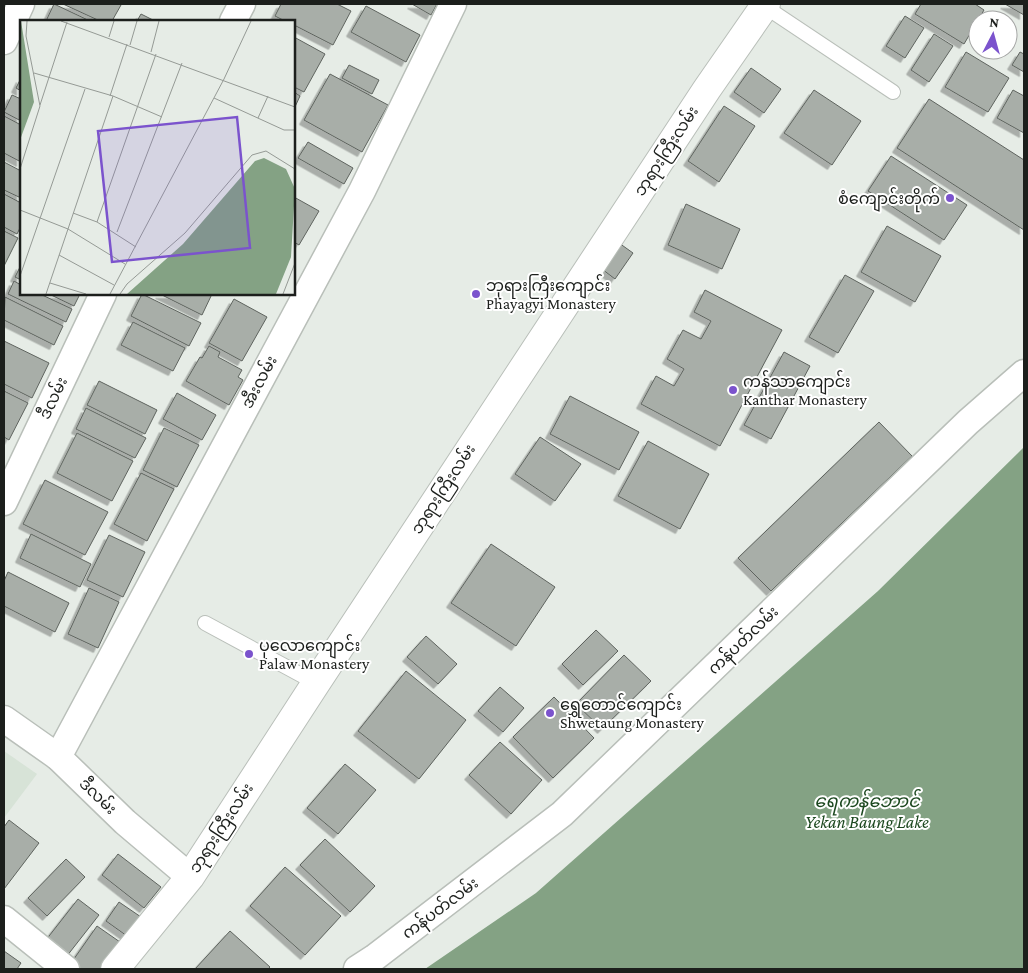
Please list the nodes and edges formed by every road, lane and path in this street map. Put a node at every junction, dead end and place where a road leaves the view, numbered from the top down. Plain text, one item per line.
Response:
1 (21, 4) edge
2 (242, 4) edge
3 (453, 4) edge
4 (765, 5) edge
5 (234, 20) edge
6 (4, 41) edge
7 (893, 92) dead end
8 (103, 295) edge
9 (1024, 373) edge
10 (4, 502) edge
11 (205, 623) dead end
12 (316, 682) junction
13 (4, 720) edge
14 (58, 756) junction
15 (190, 877) junction
16 (4, 919) edge
17 (66, 969) edge
18 (115, 969) edge
19 (357, 969) edge

1 - 6 street
2 - 5 street
3 - 14 street, အီးလမ်း
4 - 7 lane
4 - 12 main road, ဘုရားကြီးလမ်း
8 - 10 street, ဒီလမ်း
9 - 19 street, ကန်ပတ်လမ်း
11 - 12 lane
12 - 15 main road, ဘုရားကြီးလမ်း
13 - 14 street, ဒီလမ်း
14 - 15 street, ဒီလမ်း
15 - 18 main road, ဘုရားကြီးလမ်း
16 - 17 street

